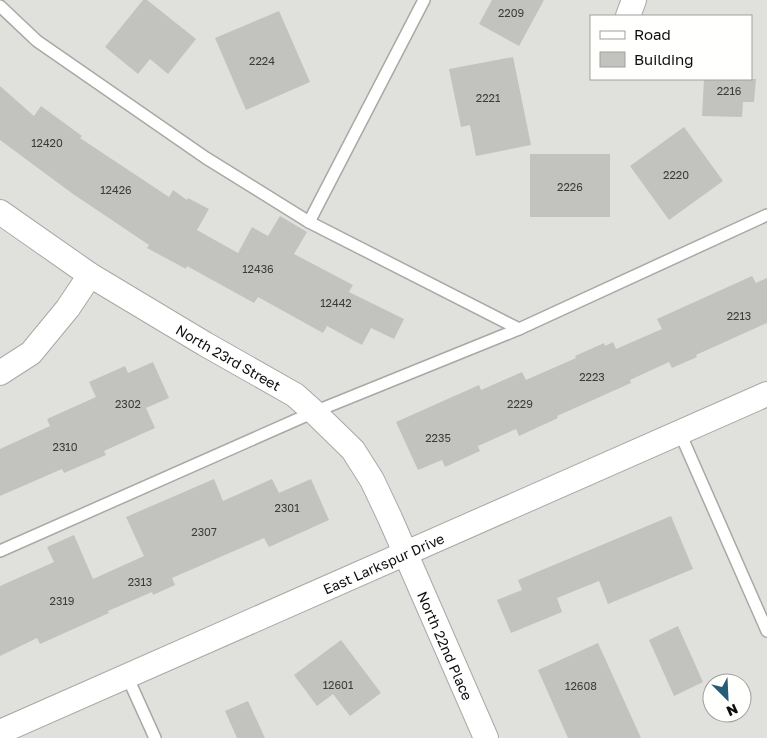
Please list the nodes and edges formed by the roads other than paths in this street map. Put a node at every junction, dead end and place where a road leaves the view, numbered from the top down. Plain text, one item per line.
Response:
1 (424, 0) edge
2 (634, 0) edge
3 (0, 6) edge
4 (628, 15) edge
5 (0, 212) edge
6 (767, 215) edge
7 (309, 222) junction
8 (90, 275) junction
9 (519, 329) junction
10 (0, 373) edge
11 (767, 394) edge
12 (314, 412) junction
13 (680, 432) junction
14 (0, 551) edge
15 (405, 553) junction
16 (767, 631) edge
17 (127, 676) junction
18 (0, 732) edge
19 (155, 738) edge
20 (486, 738) edge

1 - 7 lane
2 - 4 street
3 - 7 lane
5 - 8 street, North 23rd Street
6 - 9 lane
7 - 9 lane
8 - 10 street
8 - 12 street, North 23rd Street
9 - 12 lane
11 - 13 street, East Larkspur Drive
12 - 14 lane
12 - 15 street, North 23rd Street
13 - 15 street, East Larkspur Drive
13 - 16 lane
15 - 17 street, East Larkspur Drive
15 - 20 street, North 22nd Place
17 - 18 street, East Larkspur Drive
17 - 19 lane

